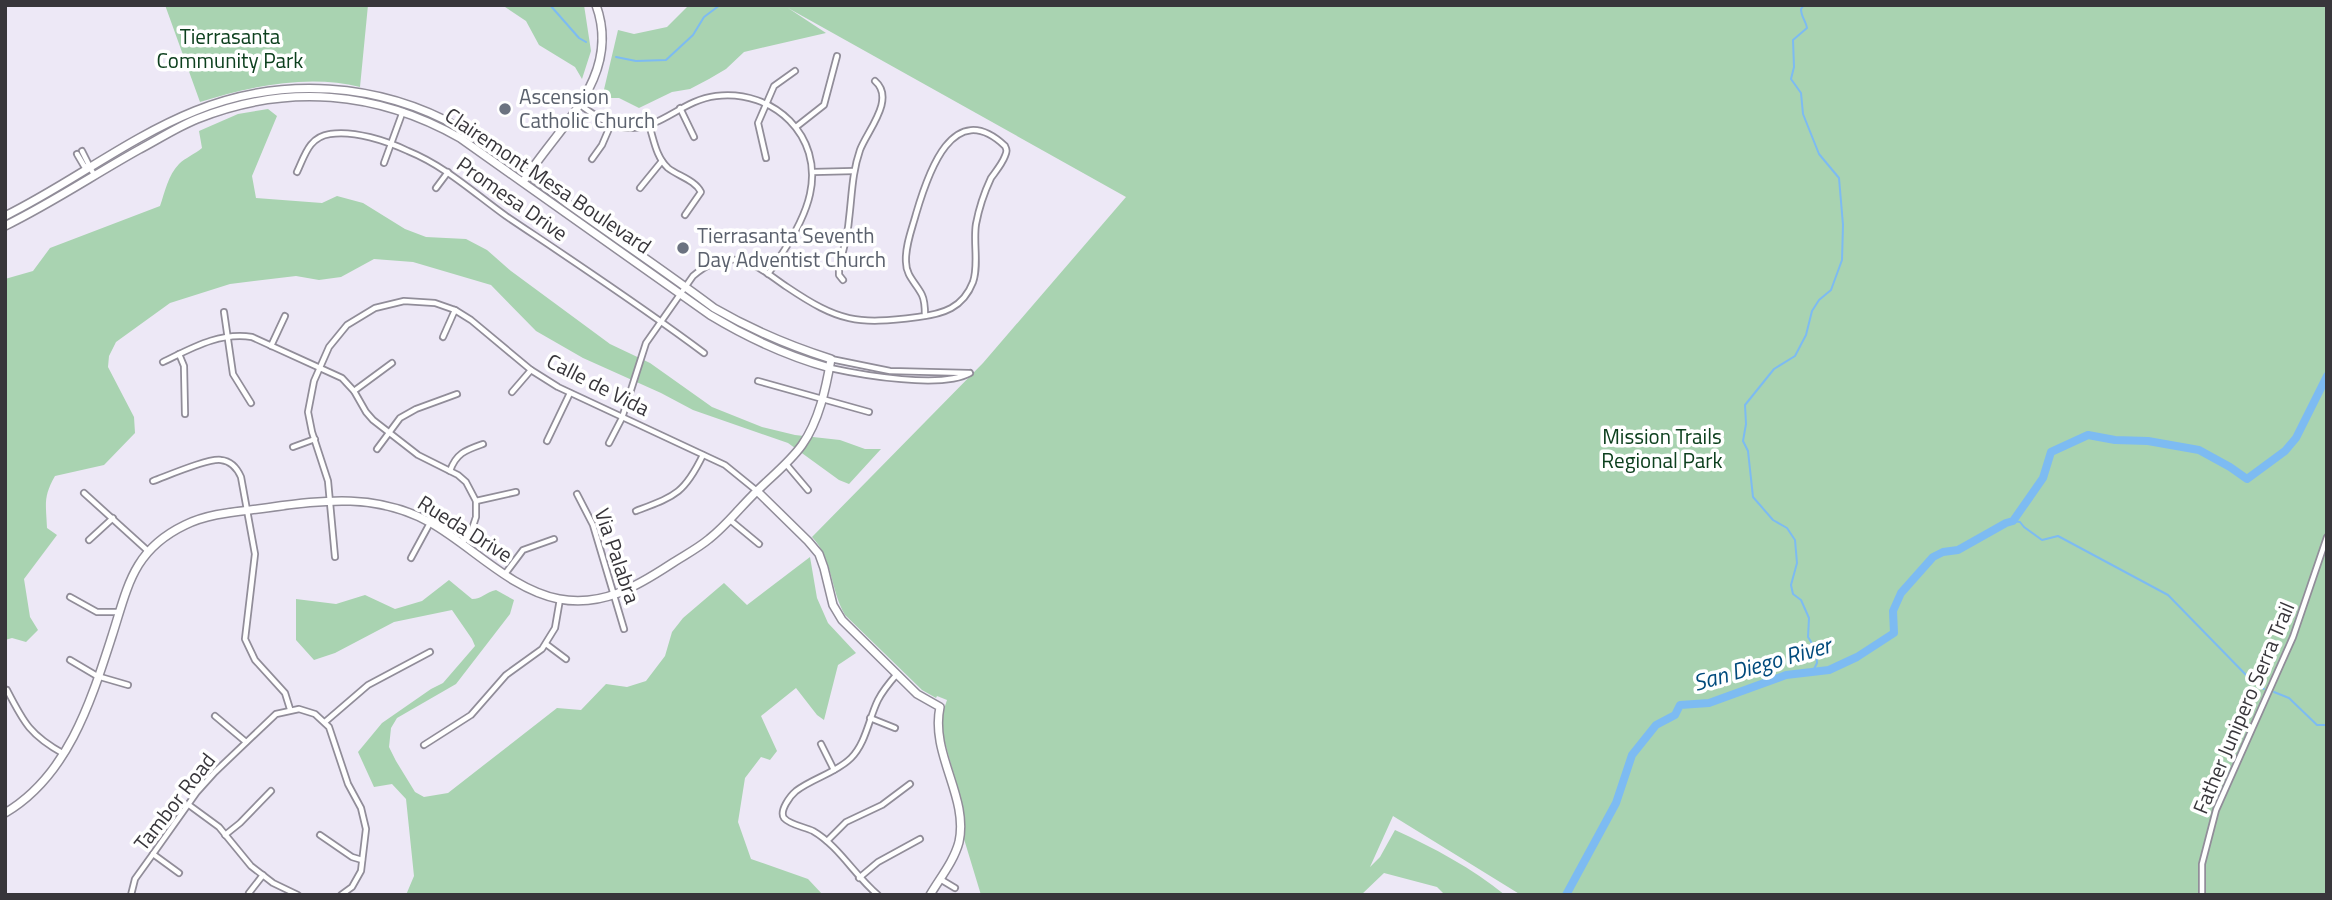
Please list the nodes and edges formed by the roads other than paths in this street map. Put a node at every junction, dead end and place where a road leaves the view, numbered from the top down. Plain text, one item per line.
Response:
1 (596, 5) edge
2 (837, 56) dead end
3 (795, 71) dead end
4 (875, 81) dead end
5 (324, 88) junction
6 (311, 97) junction
7 (406, 102) junction
8 (766, 103) junction
9 (579, 104) junction
10 (680, 108) junction
11 (403, 111) junction
12 (611, 124) junction
13 (649, 125) junction
14 (796, 127) junction
15 (694, 137) dead end
16 (392, 144) junction
17 (79, 152) dead end
18 (766, 158) dead end
19 (592, 159) dead end
20 (662, 161) junction
21 (384, 163) dead end
22 (89, 168) junction
23 (854, 171) junction
24 (297, 172) dead end
25 (448, 172) junction
26 (813, 172) junction
27 (94, 175) junction
28 (525, 178) junction
29 (436, 188) dead end
30 (640, 188) dead end
31 (685, 215) dead end
32 (5, 216) edge
33 (5, 226) edge
34 (768, 274) junction
35 (843, 280) dead end
36 (683, 290) junction
37 (455, 310) junction
38 (224, 312) dead end
39 (285, 316) dead end
40 (925, 316) junction
41 (661, 321) junction
42 (229, 335) junction
43 (443, 337) dead end
44 (271, 346) junction
45 (704, 353) dead end
46 (179, 354) junction
47 (163, 362) dead end
48 (392, 363) dead end
49 (831, 363) junction
50 (319, 368) junction
51 (531, 370) junction
52 (758, 381) dead end
53 (354, 391) junction
54 (512, 391) dead end
55 (570, 393) junction
56 (457, 394) dead end
57 (821, 400) junction
58 (251, 403) dead end
59 (869, 412) dead end
60 (185, 414) dead end
61 (622, 418) junction
62 (388, 432) junction
63 (315, 439) junction
64 (547, 441) dead end
65 (609, 443) dead end
66 (483, 444) dead end
67 (293, 447) dead end
68 (377, 449) dead end
69 (703, 455) junction
70 (786, 463) junction
71 (450, 471) junction
72 (153, 481) dead end
73 (808, 489) dead end
74 (757, 491) junction
75 (516, 492) dead end
76 (84, 493) dead end
77 (577, 494) dead end
78 (329, 499) junction
79 (476, 501) junction
80 (247, 510) junction
81 (636, 510) dead end
82 (113, 518) junction
83 (730, 520) junction
84 (430, 523) junction
85 (2327, 537) edge
86 (554, 539) dead end
87 (89, 540) dead end
88 (462, 544) junction
89 (759, 544) dead end
90 (149, 552) junction
91 (335, 556) dead end
92 (411, 558) dead end
93 (505, 574) junction
94 (615, 596) junction
95 (70, 597) dead end
96 (560, 599) junction
97 (119, 612) junction
98 (624, 629) dead end
99 (546, 644) junction
100 (430, 652) dead end
101 (566, 659) dead end
102 (70, 660) dead end
103 (897, 674) junction
104 (97, 676) junction
105 (128, 685) dead end
106 (7, 690) dead end
107 (942, 698) dead end
108 (940, 707) junction
109 (290, 709) junction
110 (215, 716) dead end
111 (870, 718) junction
112 (325, 722) junction
113 (895, 728) dead end
114 (246, 742) junction
115 (821, 744) dead end
116 (424, 745) dead end
117 (64, 754) junction
118 (834, 770) junction
119 (910, 784) dead end
120 (271, 791) dead end
121 (188, 805) junction
122 (6, 810) edge
123 (225, 835) junction
124 (320, 835) dead end
125 (920, 839) dead end
126 (827, 841) junction
127 (153, 853) junction
128 (362, 860) junction
129 (179, 873) dead end
130 (263, 875) junction
131 (859, 878) junction
132 (940, 878) junction
133 (955, 888) dead end
134 (249, 893) dead end
135 (131, 895) edge
136 (298, 895) edge
137 (341, 895) edge
138 (878, 895) edge
139 (930, 895) edge
140 (2202, 895) edge

1 - 9 street
2 - 14 street
3 - 8 street
4 - 23 street
5 - 6 street
5 - 7 street, Clairemont Mesa Boulevard
5 - 22 street, Clairemont Mesa Boulevard
6 - 11 street, Clairemont Mesa Boulevard
6 - 27 street, Clairemont Mesa Boulevard
7 - 11 street
7 - 28 street, Clairemont Mesa Boulevard
8 - 10 street
8 - 14 street
8 - 18 street
9 - 12 street
9 - 28 street
10 - 13 street
10 - 15 street
11 - 16 street
11 - 28 street, Clairemont Mesa Boulevard
12 - 13 street
12 - 19 street
13 - 20 street
14 - 26 street
16 - 21 street
16 - 24 street, Promesa Drive
16 - 25 street, Promesa Drive
17 - 22 street
20 - 30 street
20 - 31 street
22 - 27 street
22 - 32 street, Clairemont Mesa Boulevard
23 - 26 street
23 - 35 street
25 - 29 street
25 - 41 street, Promesa Drive
26 - 34 street
27 - 33 street, Clairemont Mesa Boulevard
28 - 36 street, Clairemont Mesa Boulevard
34 - 36 street
34 - 40 street
36 - 41 street
36 - 49 street, Clairemont Mesa Boulevard
37 - 43 street
37 - 50 street, Calle de Vida
37 - 51 street, Calle de Vida
38 - 42 street
39 - 44 street
40 - 40 street
41 - 45 street, Promesa Drive
41 - 61 street
42 - 44 street
42 - 46 street
42 - 58 street
44 - 50 street
46 - 47 street
46 - 60 street
48 - 53 street
49 - 49 street, Clairemont Mesa Boulevard
49 - 57 street, Rueda Drive
50 - 53 street
50 - 63 street, Calle de Vida
51 - 54 street
51 - 55 street, Calle de Vida
52 - 57 street
53 - 62 street
55 - 61 street, Calle de Vida
55 - 64 street
56 - 62 street
57 - 59 street
57 - 70 street, Rueda Drive
61 - 65 street
61 - 69 street, Calle de Vida
62 - 68 street
62 - 71 street
63 - 67 street
63 - 78 street, Calle de Vida
66 - 71 street
69 - 74 street, Calle de Vida
69 - 81 street
70 - 73 street
70 - 74 street, Rueda Drive
71 - 79 street
72 - 80 street
74 - 83 street, Rueda Drive
74 - 103 street, Calle de Vida
75 - 79 street
76 - 82 street
77 - 94 street, Via Palabra
78 - 80 street, Rueda Drive
78 - 84 street, Rueda Drive
78 - 91 street, Calle de Vida
79 - 88 street
80 - 90 street, Rueda Drive
80 - 109 street
82 - 87 street
82 - 90 street
83 - 89 street
83 - 94 street, Rueda Drive
84 - 88 street, Rueda Drive
84 - 92 street
85 - 140 street, Father Junipero Serra Trail
86 - 93 street
88 - 93 street, Rueda Drive
90 - 97 street, Rueda Drive
93 - 96 street, Rueda Drive
94 - 96 street, Rueda Drive
94 - 98 street, Via Palabra
95 - 97 street
96 - 99 street
97 - 104 street, Rueda Drive
99 - 101 street
99 - 116 street
100 - 112 street
102 - 104 street
103 - 108 street, Calle de Vida
103 - 111 street
104 - 105 street
104 - 117 street, Rueda Drive
106 - 117 street
107 - 108 street
108 - 132 street
109 - 112 street
109 - 114 street, Tambor Road
110 - 114 street
111 - 113 street
111 - 118 street
112 - 128 street
114 - 121 street, Tambor Road
115 - 118 street
117 - 122 street, Rueda Drive
118 - 126 street
119 - 126 street
120 - 123 street
121 - 123 street
121 - 127 street, Tambor Road
123 - 130 street
124 - 128 street
125 - 131 street
126 - 131 street
127 - 129 street
127 - 135 street, Tambor Road
128 - 137 street
130 - 134 street
130 - 136 street
131 - 138 street
132 - 133 street
132 - 139 street

